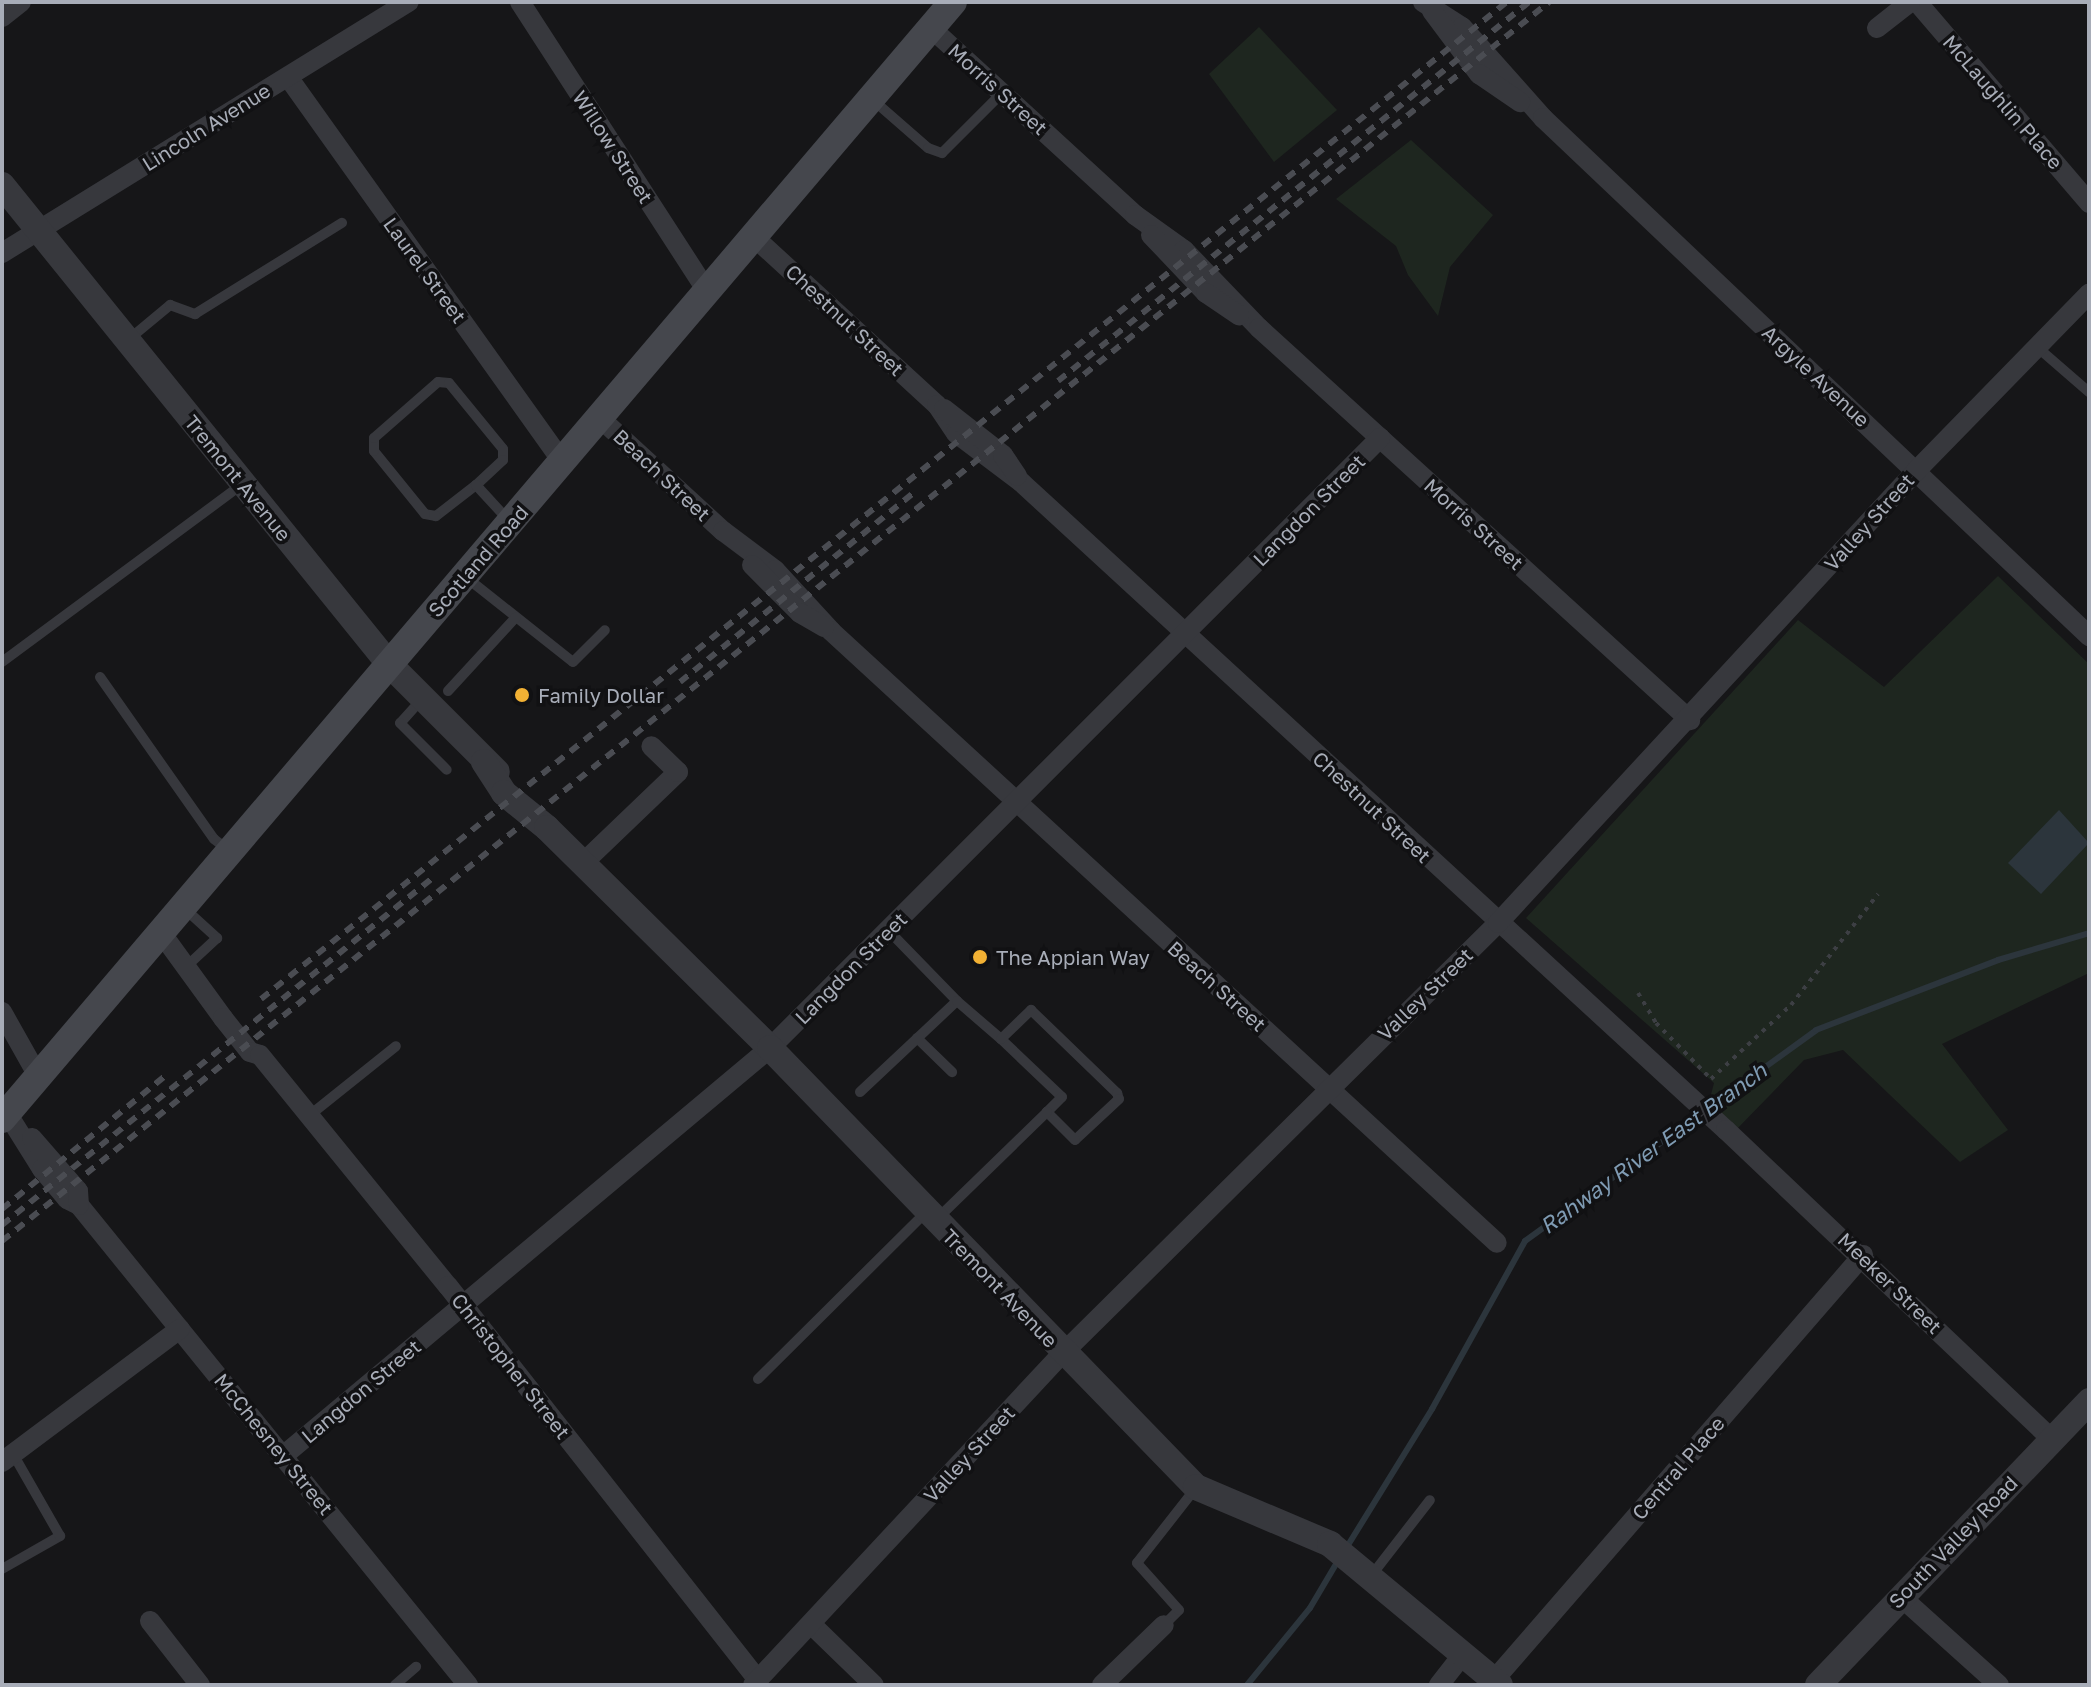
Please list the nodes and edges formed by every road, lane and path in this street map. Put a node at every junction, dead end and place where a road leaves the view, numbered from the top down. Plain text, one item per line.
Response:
1 (21, 2) edge
2 (409, 2) edge
3 (520, 2) edge
4 (953, 2) edge
5 (1910, 2) edge
6 (1917, 2) edge
7 (1427, 6) edge
8 (2, 17) edge
9 (931, 28) junction
10 (1877, 28) dead end
11 (288, 77) junction
12 (1002, 93) junction
13 (871, 98) junction
14 (2, 185) edge
15 (2089, 203) edge
16 (342, 223) dead end
17 (37, 231) junction
18 (753, 236) junction
19 (2, 253) edge
20 (707, 291) junction
21 (2089, 294) edge
22 (127, 341) junction
23 (2037, 347) junction
24 (2089, 392) edge
25 (601, 419) junction
26 (1380, 438) junction
27 (563, 462) junction
28 (1916, 471) junction
29 (243, 484) junction
30 (476, 485) junction
31 (511, 523) junction
32 (465, 576) junction
33 (516, 617) junction
34 (605, 630) dead end
35 (1185, 634) junction
36 (2089, 636) edge
37 (2, 662) edge
38 (390, 665) junction
39 (100, 677) dead end
40 (435, 695) junction
41 (1690, 720) junction
42 (651, 746) dead end
43 (447, 770) dead end
44 (1017, 803) junction
45 (232, 853) junction
46 (582, 864) junction
47 (1878, 894) dead end
48 (184, 908) junction
49 (1498, 923) junction
50 (888, 930) junction
51 (162, 934) junction
52 (187, 966) junction
53 (1638, 993) dead end
54 (957, 1001) junction
55 (2, 1012) edge
56 (917, 1038) junction
57 (1001, 1039) junction
58 (396, 1046) dead end
59 (770, 1048) junction
60 (952, 1072) dead end
61 (38, 1076) junction
62 (1329, 1088) junction
63 (860, 1092) dead end
64 (1047, 1112) junction
65 (310, 1115) junction
66 (4, 1116) edge
67 (1726, 1130) joint
68 (931, 1216) junction
69 (1497, 1243) dead end
70 (1863, 1255) junction
71 (462, 1304) junction
72 (180, 1329) junction
73 (1063, 1353) junction
74 (758, 1379) dead end
75 (2088, 1402) edge
76 (2052, 1439) junction
77 (283, 1456) junction
78 (8, 1458) edge
79 (1196, 1487) junction
80 (1430, 1500) dead end
81 (2, 1569) edge
82 (1371, 1576) junction
83 (1900, 1596) junction
84 (150, 1621) dead end
85 (812, 1625) junction
86 (1164, 1625) joint
87 (1463, 1654) junction
88 (416, 1667) dead end
89 (755, 1682) edge
90 (1497, 1682) edge
91 (200, 1685) edge
92 (395, 1685) edge
93 (468, 1685) edge
94 (874, 1685) edge
95 (1102, 1685) edge
96 (1439, 1685) edge
97 (1818, 1685) edge
98 (1999, 1685) edge

1 - 8 street
2 - 11 street, Lincoln Avenue
3 - 20 street, Willow Street
4 - 9 main road, Scotland Road
5 - 10 street
6 - 15 street, McLaughlin Place
7 - 28 street, Argyle Avenue
9 - 12 street, Morris Street
9 - 13 main road, Scotland Road
11 - 17 street, Lincoln Avenue
11 - 27 street, Laurel Street
12 - 13 lane
12 - 26 street, Morris Street
13 - 18 main road, Scotland Road
14 - 17 street, Tremont Avenue
16 - 22 lane
17 - 19 street, Lincoln Avenue
17 - 22 street, Tremont Avenue
18 - 20 main road, Scotland Road
18 - 35 street, Chestnut Street
20 - 25 main road, Scotland Road
21 - 23 street, Valley Street
22 - 29 street, Tremont Avenue
23 - 24 lane
23 - 28 street, Valley Street
25 - 27 main road, Scotland Road
25 - 44 street, Beach Street
26 - 35 street, Langdon Street
26 - 41 street, Morris Street
27 - 31 main road, Scotland Road
28 - 36 street, Argyle Avenue
28 - 41 street, Valley Street
29 - 37 lane
29 - 38 street, Tremont Avenue
30 - 30 lane
30 - 31 lane
31 - 32 main road, Scotland Road
32 - 33 lane
32 - 38 main road, Scotland Road
33 - 34 lane
33 - 40 lane
35 - 44 street, Langdon Street
35 - 49 street, Chestnut Street
38 - 40 street, Tremont Avenue
38 - 45 main road, Scotland Road
39 - 45 lane
40 - 43 lane
40 - 46 street, Tremont Avenue
41 - 49 street, Valley Street
42 - 46 street
44 - 50 street, Langdon Street
44 - 62 street, Beach Street
45 - 48 main road, Scotland Road
46 - 59 street, Tremont Avenue
47 - 53 path
48 - 51 main road, Scotland Road
48 - 52 lane
49 - 62 street, Valley Street
49 - 67 street, Chestnut Street
50 - 54 lane
50 - 59 street, Langdon Street
51 - 52 street, Christopher Street
51 - 61 main road, Scotland Road
52 - 65 street, Christopher Street
54 - 56 lane
54 - 57 lane
55 - 61 street
56 - 60 lane
56 - 63 lane
57 - 64 lane
57 - 64 lane
58 - 65 lane
59 - 68 street, Tremont Avenue
59 - 71 street, Langdon Street
61 - 66 main road, Scotland Road
62 - 69 street, Beach Street
62 - 73 street, Valley Street
64 - 68 lane
65 - 71 street, Christopher Street
66 - 72 street, McChesney Street
67 - 70 street, Meeker Street
68 - 73 street, Tremont Avenue
68 - 74 lane
70 - 76 street, Meeker Street
70 - 90 street, Central Place
71 - 77 street, Langdon Street
71 - 89 street, Christopher Street
72 - 77 street, McChesney Street
72 - 78 street
73 - 79 street, Tremont Avenue
73 - 85 street, Valley Street
75 - 76 street, South Valley Road
76 - 83 street, South Valley Road
77 - 93 street, McChesney Street
78 - 81 lane
79 - 82 street, Tremont Avenue
79 - 86 lane
80 - 82 lane
82 - 87 street, Tremont Avenue
83 - 97 street, South Valley Road
83 - 98 street
84 - 91 street
85 - 89 street, Valley Street
85 - 94 street
86 - 95 street
87 - 90 street, Tremont Avenue
87 - 96 street
88 - 92 lane

